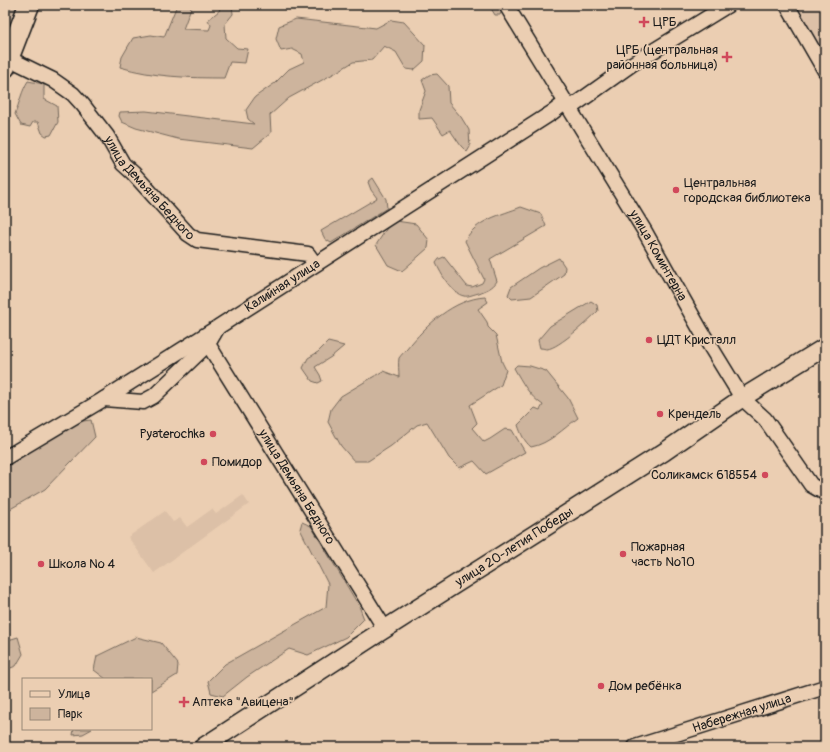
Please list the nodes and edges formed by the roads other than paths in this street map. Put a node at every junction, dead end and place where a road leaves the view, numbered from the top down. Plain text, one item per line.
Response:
1 (29, 5) edge
2 (506, 5) edge
3 (728, 5) edge
4 (787, 5) edge
5 (7, 62) edge
6 (825, 71) edge
7 (568, 105) junction
8 (315, 264) junction
9 (218, 327) junction
10 (208, 344) junction
11 (825, 347) edge
12 (104, 398) junction
13 (742, 398) junction
14 (5, 458) edge
15 (825, 493) edge
16 (385, 629) junction
17 (825, 687) edge
18 (203, 747) edge
19 (635, 747) edge

1 - 5 highway
2 - 7 street, улица Коминтерна
3 - 7 street, Калийная улица
4 - 6 street
5 - 8 street, улица Демьяна Бедного
7 - 8 street, Калийная улица
7 - 13 street, улица Коминтерна
8 - 9 street, Калийная улица
9 - 10 street, Калийная улица
9 - 12 street
10 - 12 street, Калийная улица
10 - 16 street, улица Демьяна Бедного
11 - 13 main road, улица 20-летия Победы
12 - 14 street
13 - 15 street, улица Коминтерна
13 - 16 main road, улица 20-летия Победы
16 - 18 main road, улица 20-летия Победы
17 - 19 street, Набережная улица

